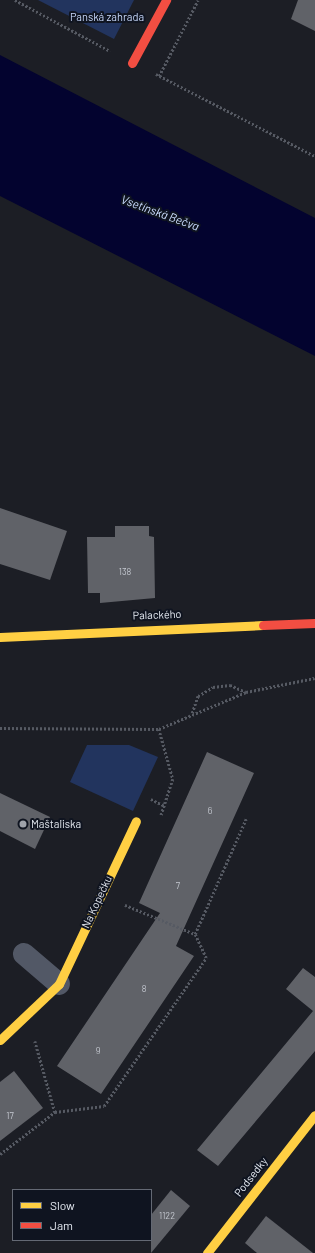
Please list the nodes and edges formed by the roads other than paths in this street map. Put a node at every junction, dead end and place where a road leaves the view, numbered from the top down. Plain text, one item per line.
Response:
1 (166, 0) edge
2 (132, 63) road end
3 (315, 623) edge
4 (0, 637) edge
5 (136, 821) dead end
6 (24, 954) dead end
7 (59, 984) junction
8 (0, 1040) edge
9 (315, 1115) edge
10 (207, 1253) edge

1 - 2 street
3 - 4 street, Palackého
5 - 7 street, Na Kopečku
6 - 7 street
7 - 8 street, Na Kopečku
9 - 10 street, Podsedky

